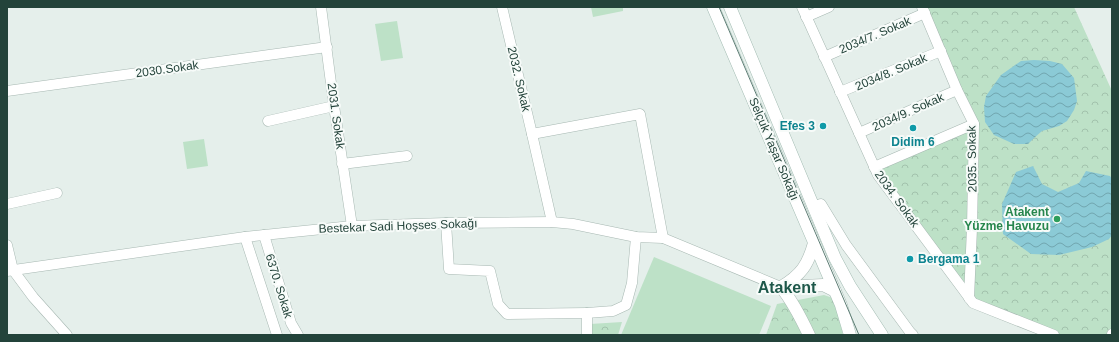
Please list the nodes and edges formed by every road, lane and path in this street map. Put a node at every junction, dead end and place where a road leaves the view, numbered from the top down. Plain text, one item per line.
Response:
1 (321, 7) edge
2 (504, 7) edge
3 (713, 7) edge
4 (730, 7) edge
5 (829, 7) edge
6 (924, 10) edge
7 (804, 12) edge
8 (327, 47) junction
9 (941, 51) junction
10 (824, 57) junction
11 (958, 90) junction
12 (7, 91) edge
13 (840, 92) junction
14 (334, 106) junction
15 (268, 121) dead end
16 (974, 124) junction
17 (859, 133) junction
18 (532, 134) junction
19 (407, 156) dead end
20 (342, 164) junction
21 (874, 167) junction
22 (57, 193) dead end
23 (7, 204) edge
24 (813, 207) junction
25 (552, 222) junction
26 (446, 223) junction
27 (352, 226) junction
28 (264, 235) junction
29 (245, 237) junction
30 (636, 237) junction
31 (663, 238) junction
32 (814, 243) junction
33 (7, 245) edge
34 (10, 271) edge
35 (781, 287) junction
36 (835, 291) junction
37 (969, 298) junction
38 (587, 313) junction
39 (67, 335) edge
40 (277, 335) edge
41 (298, 335) edge
42 (587, 335) edge
43 (809, 335) edge
44 (850, 335) edge
45 (882, 335) edge
46 (913, 335) edge
47 (1054, 335) edge

1 - 8 street, 2031. Sokak
2 - 18 street, 2032. Sokak
3 - 32 main road, Selçuk Yaşar Sokağı
4 - 24 main road, Selçuk Yaşar Sokağı
5 - 7 street
6 - 9 street, 2035. Sokak
6 - 10 street, 2034/7. Sokak
7 - 10 street, 2034. Sokak
8 - 12 street, 2030.Sokak
8 - 14 street, 2031. Sokak
9 - 11 street, 2035. Sokak
9 - 13 street, 2034/8. Sokak
10 - 13 street, 2034. Sokak
11 - 16 street, 2035. Sokak
11 - 17 street, 2034/9. Sokak
13 - 17 street, 2034. Sokak
14 - 15 street
14 - 20 street, 2031. Sokak
16 - 21 street
16 - 37 street, 2035. Sokak
17 - 21 street, 2034. Sokak
18 - 25 street, 2032. Sokak
18 - 31 street
19 - 20 street
20 - 27 street, 2031. Sokak
21 - 37 street, 2034. Sokak
22 - 23 street
24 - 45 main road, Selçuk Yaşar Sokağı
24 - 46 street
25 - 26 street, Bestekar Sadi Hoşses Sokağı
25 - 30 street, Bestekar Sadi Hoşses Sokağı
26 - 27 street, Bestekar Sadi Hoşses Sokağı
26 - 38 street
27 - 28 street, Bestekar Sadi Hoşses Sokağı
28 - 29 street, Bestekar Sadi Hoşses Sokağı
28 - 41 street, 6370. Sokak
29 - 34 street, Bestekar Sadi Hoşses Sokağı
29 - 40 street, 6370. Sokak
30 - 31 street, Bestekar Sadi Hoşses Sokağı
30 - 38 street
31 - 35 street, Bestekar Sadi Hoşses Sokağı
32 - 35 main road
32 - 36 main road, Selçuk Yaşar Sokağı
33 - 34 street
34 - 39 street
35 - 36 main road
35 - 43 main road
36 - 44 main road, Selçuk Yaşar Sokağı
37 - 47 street, 2034. Sokak
38 - 42 street

